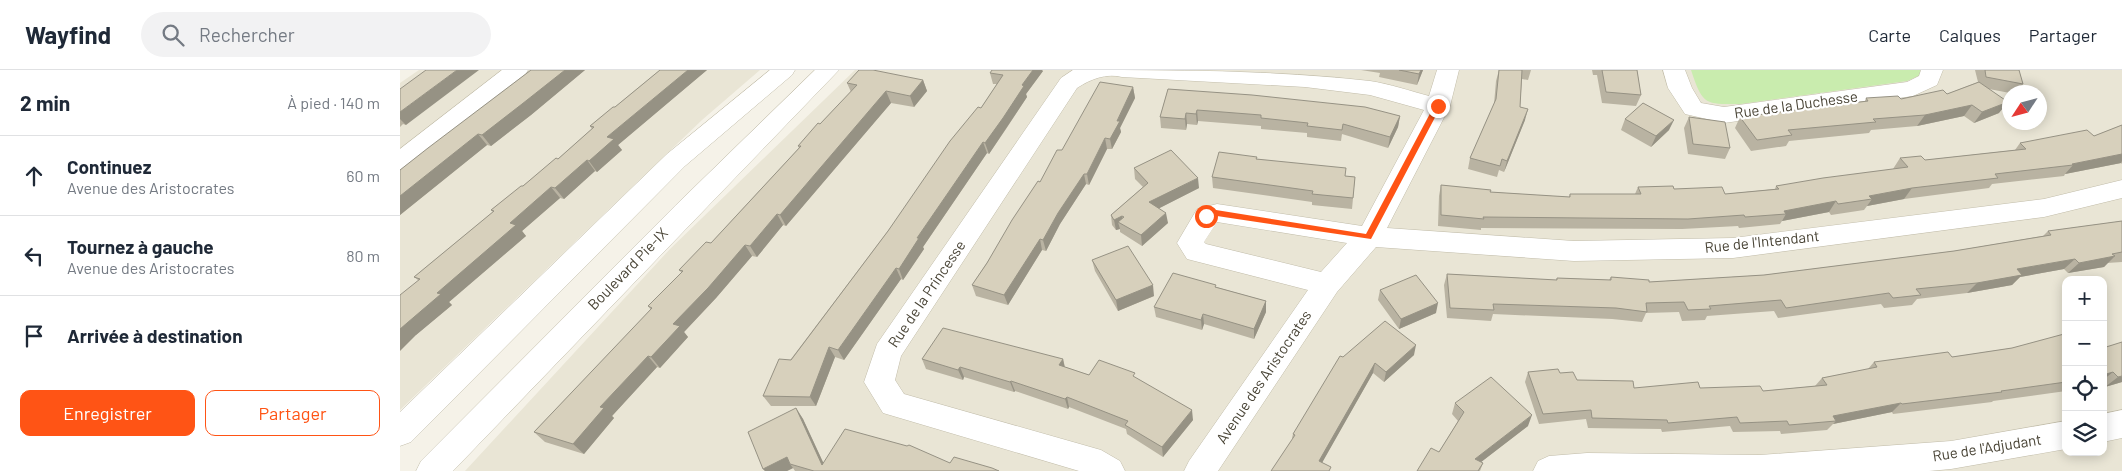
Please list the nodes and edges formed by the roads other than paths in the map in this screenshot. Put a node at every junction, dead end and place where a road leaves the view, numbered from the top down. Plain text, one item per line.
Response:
1 (517, 70) edge
2 (784, 70) edge
3 (828, 70) edge
4 (1105, 70) edge
5 (1122, 70) edge
6 (1448, 70) edge
7 (1674, 70) edge
8 (1932, 70) edge
9 (1438, 106) junction
10 (400, 162) edge
11 (2122, 189) edge
12 (1368, 237) junction
13 (1327, 284) junction
14 (2122, 424) edge
15 (2107, 427) edge
16 (400, 432) edge
17 (2062, 436) edge
18 (1760, 470) edge
19 (432, 471) edge
20 (1109, 471) edge
21 (1200, 471) edge
22 (1550, 471) edge

1 - 10 street
2 - 16 street
3 - 19 street, Boulevard Pie-IX
4 - 20 street, Rue de la Princesse
5 - 9 street
6 - 9 street, Avenue des Aristocrates
7 - 8 street, Rue de la Duchesse
9 - 12 street, Avenue des Aristocrates
11 - 12 street, Rue de l'Intendant
12 - 13 street, Avenue des Aristocrates
12 - 13 street
13 - 21 street, Avenue des Aristocrates
14 - 15 street
17 - 18 street, Rue de l'Adjudant
18 - 22 street, Rue de l'Adjudant

